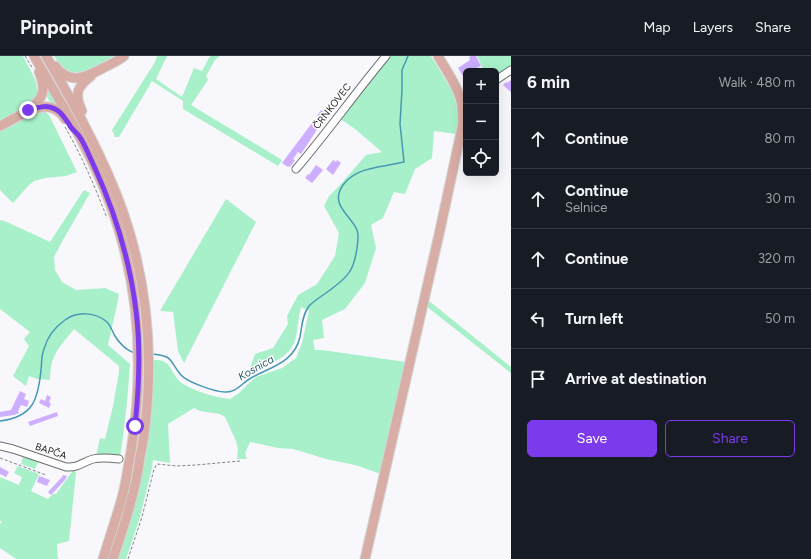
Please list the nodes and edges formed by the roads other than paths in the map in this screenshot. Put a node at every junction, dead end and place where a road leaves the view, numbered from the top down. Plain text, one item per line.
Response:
1 (34, 56) edge
2 (46, 56) edge
3 (49, 56) edge
4 (124, 56) edge
5 (386, 56) edge
6 (438, 56) edge
7 (511, 70) edge
8 (96, 72) junction
9 (499, 78) edge
10 (463, 102) edge
11 (28, 110) junction
12 (463, 114) edge
13 (0, 126) edge
14 (88, 134) junction
15 (79, 136) junction
16 (296, 169) dead end
17 (144, 342) junction
18 (0, 446) edge
19 (119, 459) dead end
20 (102, 559) edge
21 (113, 559) edge
22 (365, 559) edge

1 - 11 main road
1 - 15 main road
2 - 14 main road
3 - 8 main road
4 - 8 main road
5 - 16 street, ČRNKOVEC
6 - 10 main road
7 - 9 street
8 - 14 main road
11 - 13 main road
11 - 15 main road
12 - 22 main road
14 - 17 main road
15 - 17 main road
17 - 20 main road
17 - 21 main road
18 - 19 street, BAPČA

